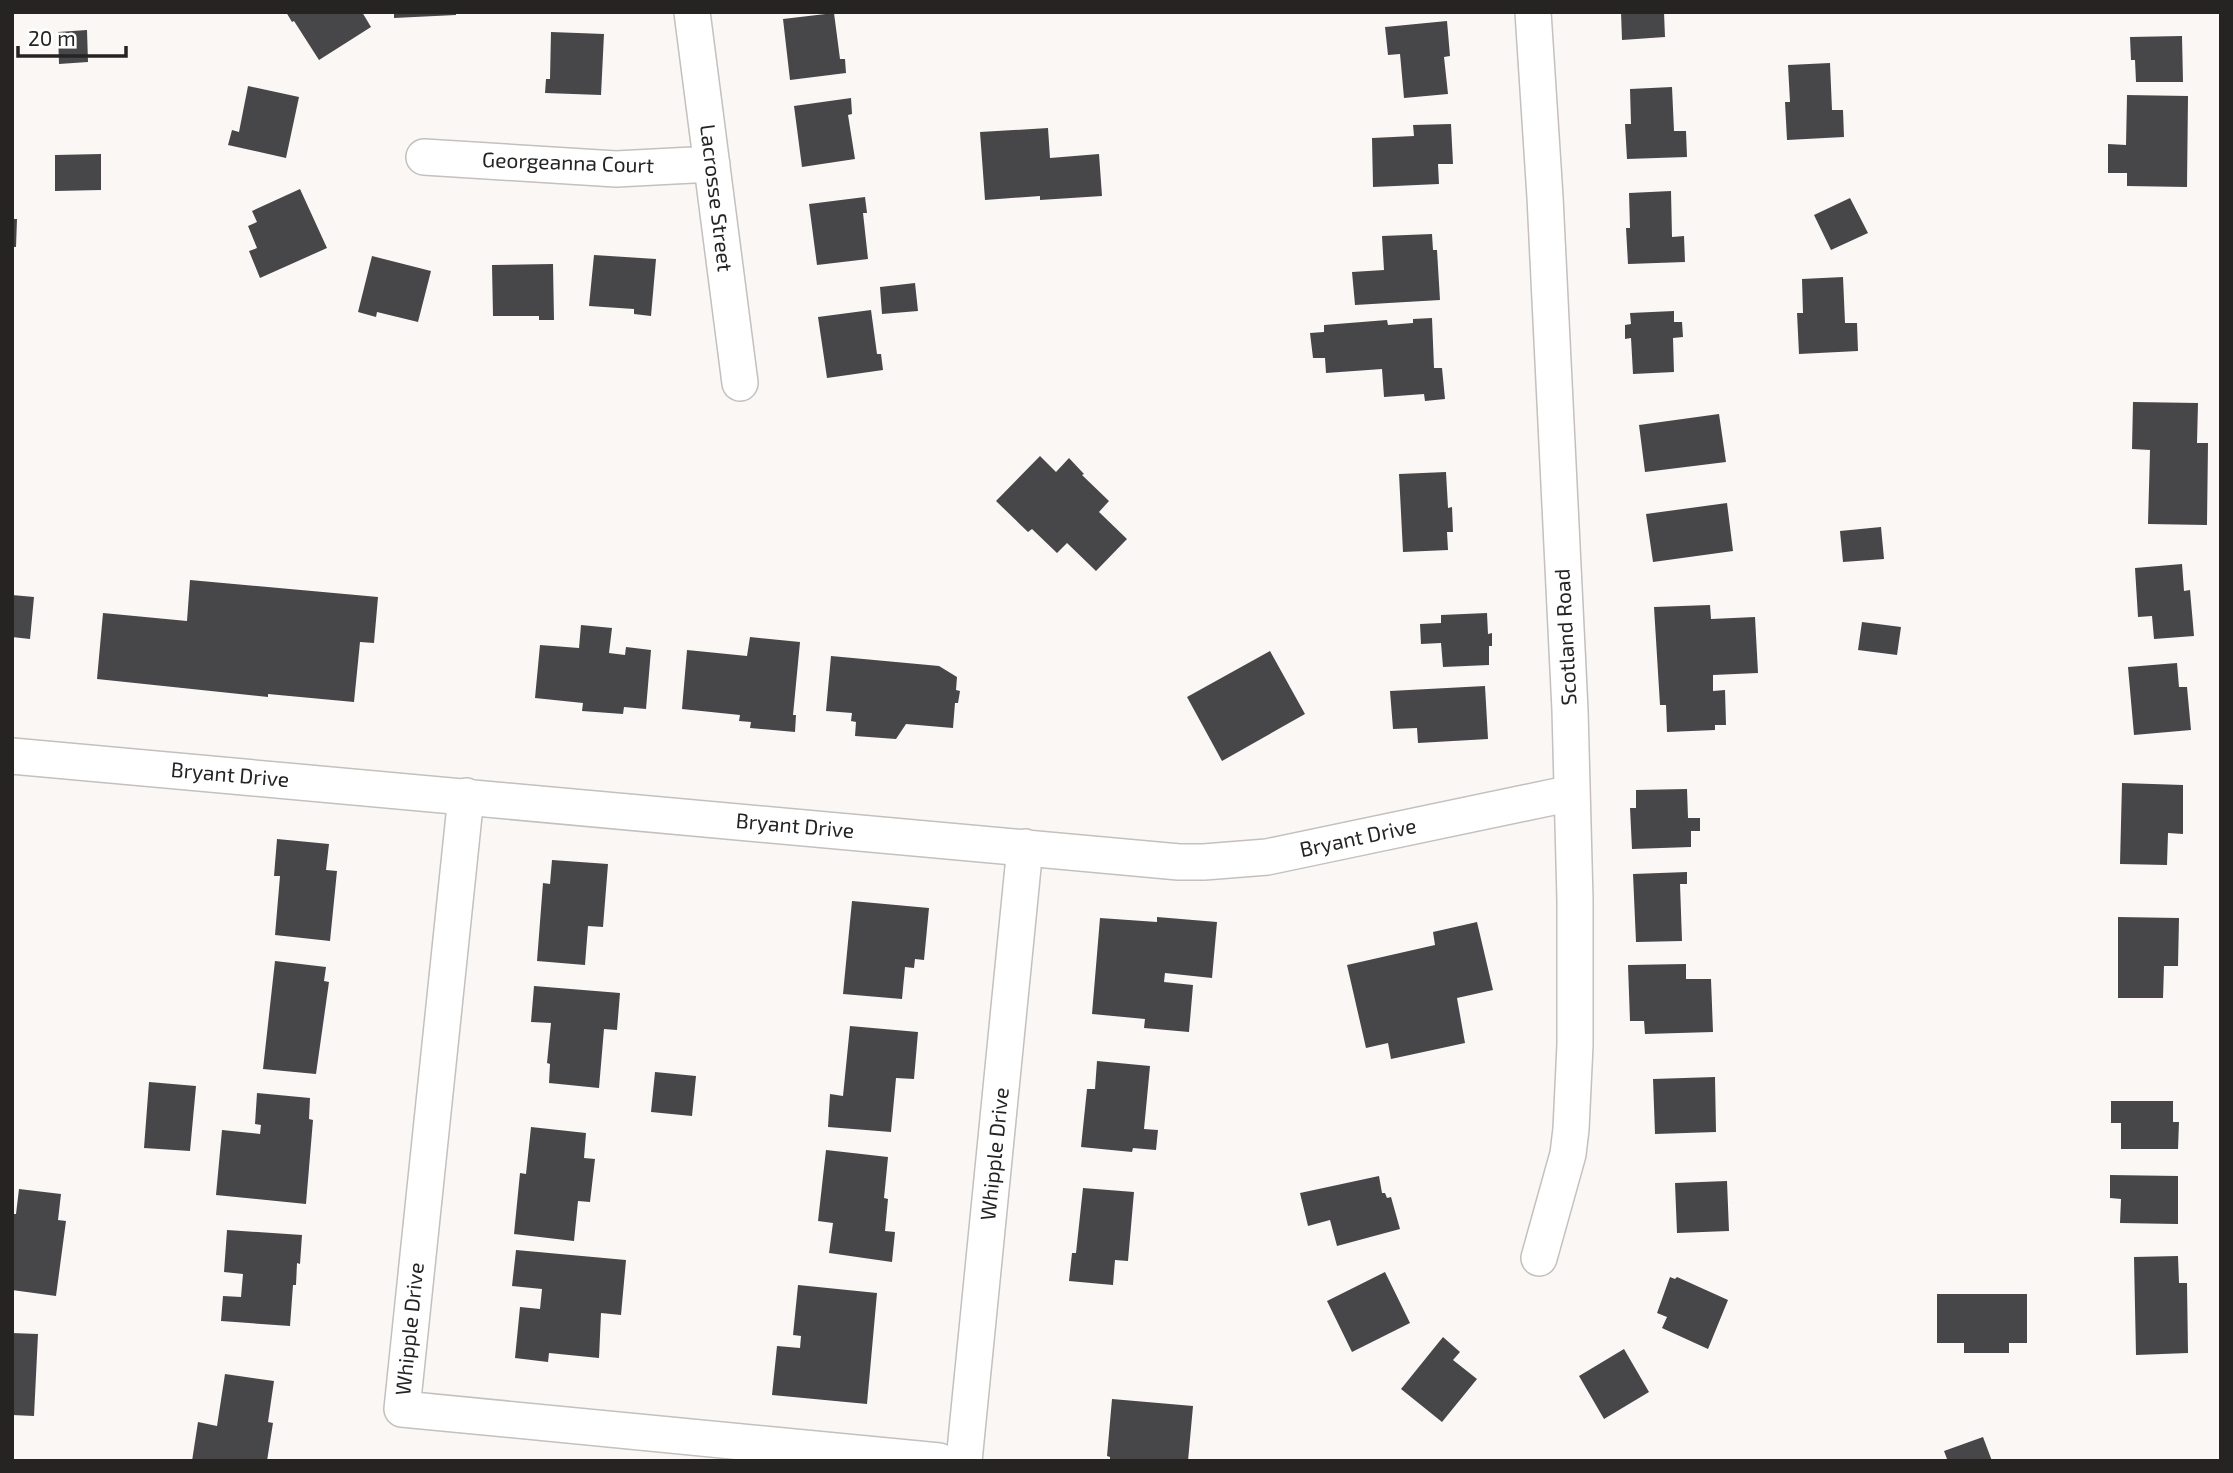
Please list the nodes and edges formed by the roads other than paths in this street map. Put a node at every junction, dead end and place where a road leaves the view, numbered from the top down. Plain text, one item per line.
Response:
1 (692, 12) edge
2 (1533, 12) edge
3 (424, 157) dead end
4 (712, 164) junction
5 (740, 383) dead end
6 (12, 755) edge
7 (1572, 793) junction
8 (466, 796) junction
9 (1025, 847) junction
10 (1539, 1258) dead end
11 (939, 1461) edge
12 (964, 1461) edge

1 - 4 street, Lacrosse Street
2 - 7 street, Scotland Road
3 - 4 street, Georgeanna Court
4 - 5 street, Lacrosse Street
6 - 8 street, Bryant Drive
7 - 9 street, Bryant Drive
7 - 10 street, Scotland Road
8 - 9 street, Bryant Drive
8 - 11 street, Whipple Drive
9 - 12 street, Whipple Drive

